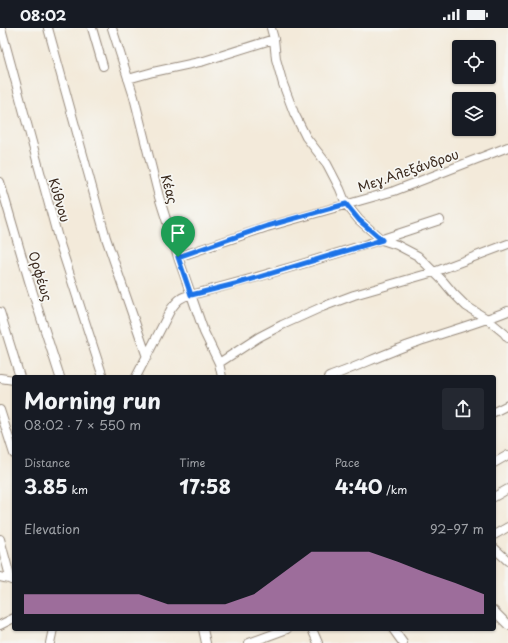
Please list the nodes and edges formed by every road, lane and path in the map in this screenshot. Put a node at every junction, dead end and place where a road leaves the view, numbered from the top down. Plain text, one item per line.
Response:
1 (1, 28) edge
2 (48, 28) edge
3 (92, 28) edge
4 (112, 28) edge
5 (271, 28) edge
6 (274, 39) junction
7 (103, 66) dead end
8 (128, 79) junction
9 (508, 147) edge
10 (0, 182) edge
11 (346, 204) junction
12 (440, 220) dead end
13 (382, 240) junction
14 (508, 244) edge
15 (178, 257) junction
16 (434, 272) junction
17 (191, 295) junction
18 (508, 311) edge
19 (0, 312) edge
20 (487, 319) junction
21 (508, 338) edge
22 (147, 357) junction
23 (219, 363) junction
24 (19, 375) edge
25 (59, 375) edge
26 (102, 375) edge
27 (137, 375) edge
28 (221, 375) edge
29 (335, 375) edge
30 (0, 378) edge
31 (12, 380) edge
32 (508, 405) edge
33 (0, 410) edge
34 (496, 411) edge
35 (12, 448) edge
36 (508, 455) edge
37 (496, 462) edge
38 (508, 489) edge
39 (496, 496) edge
40 (508, 527) edge
41 (496, 534) edge
42 (0, 539) edge
43 (496, 550) edge
44 (508, 561) edge
45 (0, 577) edge
46 (12, 577) edge
47 (12, 580) edge
48 (496, 613) edge
49 (12, 619) edge
50 (0, 625) edge
51 (508, 625) edge
52 (53, 631) edge
53 (203, 631) edge
54 (283, 631) edge
55 (313, 631) edge
56 (394, 631) edge
57 (269, 639) edge
58 (50, 643) edge
59 (206, 643) edge
60 (249, 643) edge
61 (318, 643) edge
62 (403, 643) edge

1 - 26 street, Κύθνου
2 - 22 street
3 - 7 street
4 - 8 street, Κέας
5 - 6 street
6 - 8 street
6 - 11 street
8 - 15 street, Κέας
9 - 11 street, Μεγ.Αλεξάνδρου
10 - 25 street, Ορφέως
11 - 13 street
11 - 15 street, Μεγ.Αλεξάνδρου
12 - 13 street
13 - 16 street
13 - 17 street
14 - 16 street
15 - 17 street, Κέας
16 - 20 street
16 - 23 street
17 - 22 street
17 - 23 street, Κέας
18 - 20 street
19 - 24 street
20 - 21 street
20 - 29 street
22 - 27 street
23 - 28 street, Κέας
30 - 31 street
32 - 34 street
33 - 35 street
36 - 37 street
38 - 39 street
40 - 41 street
42 - 46 street
43 - 44 street
45 - 47 street
48 - 51 street
49 - 50 street
52 - 58 street
53 - 59 street
54 - 57 street
55 - 61 street
56 - 62 street
57 - 60 street

